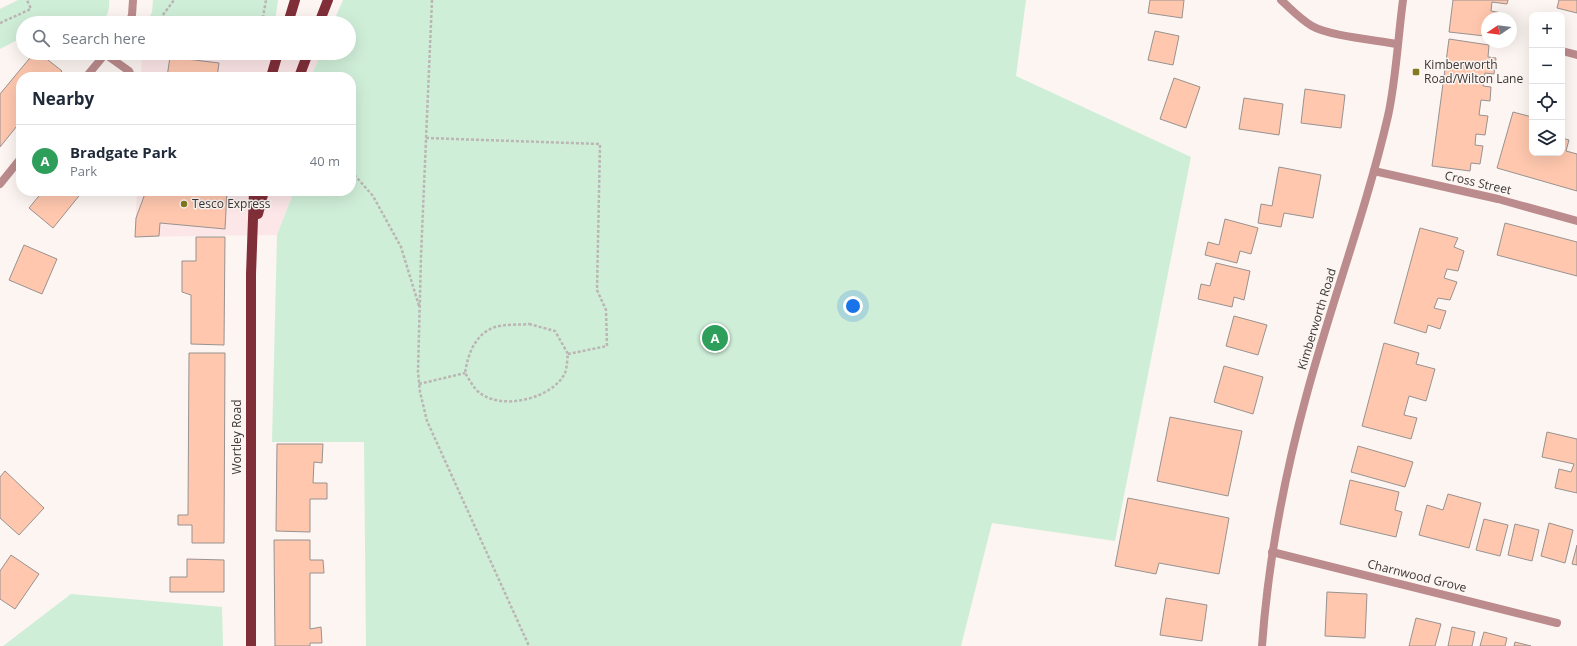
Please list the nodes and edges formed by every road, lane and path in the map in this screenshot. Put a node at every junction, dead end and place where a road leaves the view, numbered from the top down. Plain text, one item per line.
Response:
1 (27, 0) edge
2 (132, 0) edge
3 (174, 0) edge
4 (266, 0) edge
5 (295, 0) edge
6 (328, 0) edge
7 (432, 0) edge
8 (1281, 0) edge
9 (1403, 0) edge
10 (132, 16) edge
11 (161, 16) edge
12 (263, 16) edge
13 (290, 16) edge
14 (322, 16) edge
15 (0, 23) edge
16 (1397, 44) junction
17 (1566, 52) dead end
18 (1577, 55) edge
19 (100, 60) edge
20 (113, 60) edge
21 (276, 60) edge
22 (305, 60) edge
23 (90, 72) edge
24 (130, 72) edge
25 (272, 72) edge
26 (301, 72) edge
27 (426, 138) junction
28 (16, 164) edge
29 (1374, 171) junction
30 (356, 177) edge
31 (0, 184) edge
32 (254, 196) edge
33 (263, 196) edge
34 (1577, 221) edge
35 (254, 229) junction
36 (420, 309) junction
37 (568, 354) junction
38 (465, 373) junction
39 (419, 384) junction
40 (1272, 552) junction
41 (1556, 623) dead end
42 (251, 646) edge
43 (529, 646) edge
44 (1262, 646) edge

1 - 15 path
2 - 10 street
3 - 11 path
4 - 12 path
5 - 13 main road
6 - 14 main road
7 - 27 path
8 - 16 street
9 - 16 street, Kimberworth Road
16 - 29 street, Kimberworth Road
17 - 18 street
19 - 23 street
20 - 24 street
21 - 25 main road
22 - 26 main road
27 - 36 path
27 - 37 path
28 - 31 street
29 - 34 street, Cross Street
29 - 40 street, Kimberworth Road
30 - 36 path
32 - 35 main road, Wortley Road
33 - 35 main road, Wortley Road
35 - 42 main road, Wortley Road
36 - 39 path
37 - 38 path
37 - 38 path
38 - 39 path
39 - 43 path
40 - 41 street, Charnwood Grove
40 - 44 street, Kimberworth Road

